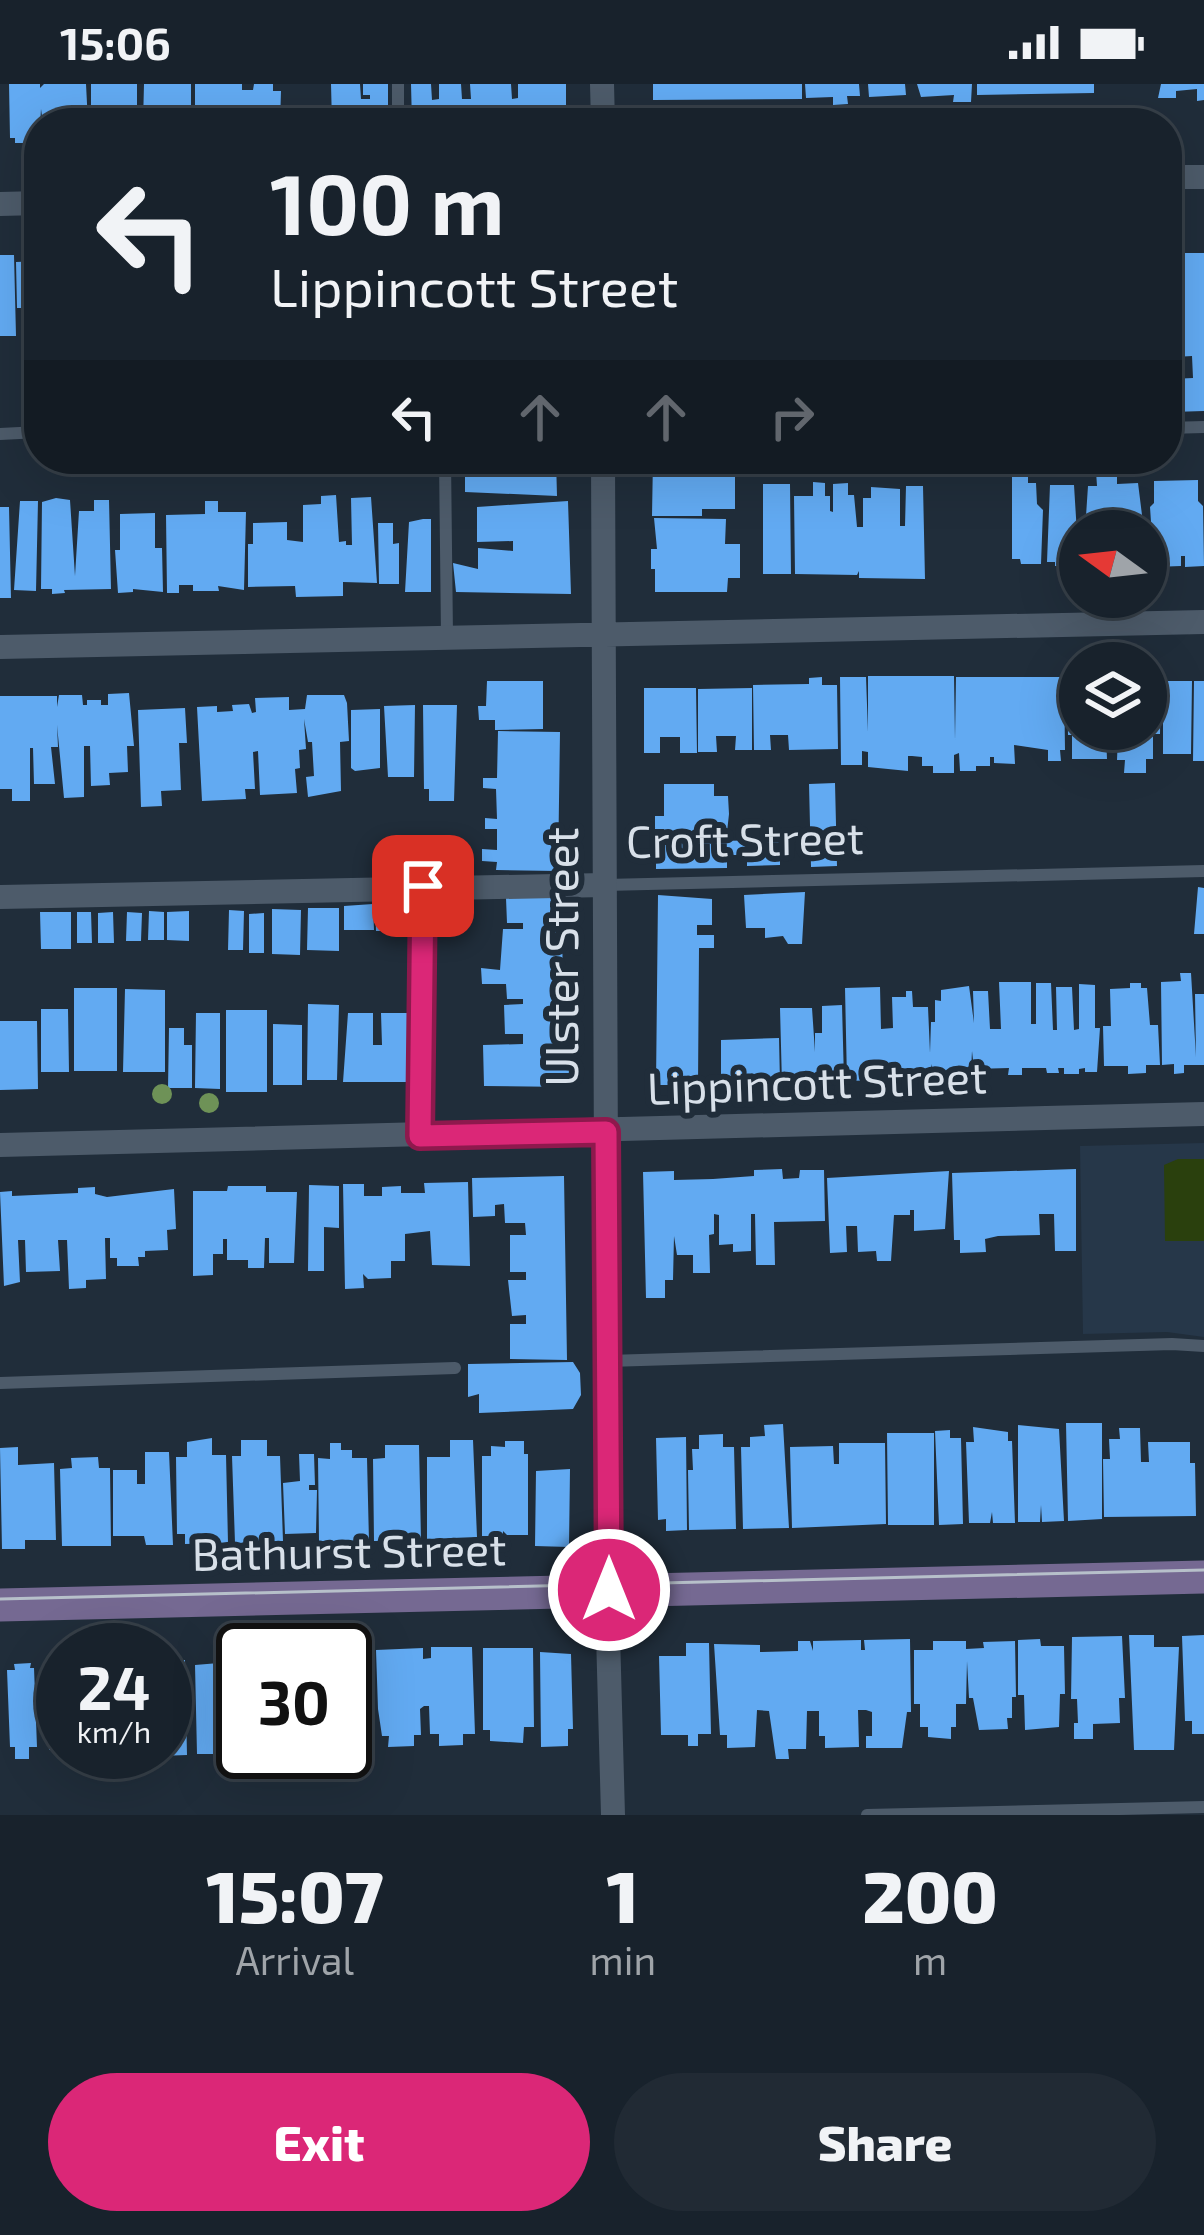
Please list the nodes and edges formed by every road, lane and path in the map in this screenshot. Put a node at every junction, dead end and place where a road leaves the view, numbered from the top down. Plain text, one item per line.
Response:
1 (445, 474) edge
2 (603, 474) edge
3 (1204, 622) edge
4 (447, 636) junction
5 (603, 638) junction
6 (0, 647) edge
7 (1204, 871) edge
8 (604, 885) junction
9 (423, 886) junction
10 (0, 897) edge
11 (1204, 1114) edge
12 (606, 1132) junction
13 (420, 1136) junction
14 (0, 1145) edge
15 (1204, 1346) edge
16 (607, 1361) junction
17 (455, 1368) dead end
18 (0, 1383) edge
19 (1204, 1577) edge
20 (609, 1590) junction
21 (0, 1605) edge
22 (1204, 1807) edge
23 (613, 1815) edge
24 (866, 1815) edge

1 - 4 lane
2 - 5 street, Ulster Street
3 - 5 street
4 - 5 street
4 - 6 street
5 - 8 street, Ulster Street
7 - 8 lane, Croft Street
8 - 9 street, Croft Street
8 - 12 street, Ulster Street
9 - 10 street, Croft Street
9 - 13 lane
11 - 12 street, Lippincott Street
12 - 13 street, Lippincott Street
12 - 16 street, Ulster Street
13 - 14 street, Lippincott Street
15 - 16 lane
16 - 20 street, Ulster Street
17 - 18 lane
19 - 20 main road, Bathurst Street
20 - 21 main road, Bathurst Street
20 - 23 street, Ulster Street
22 - 24 lane

